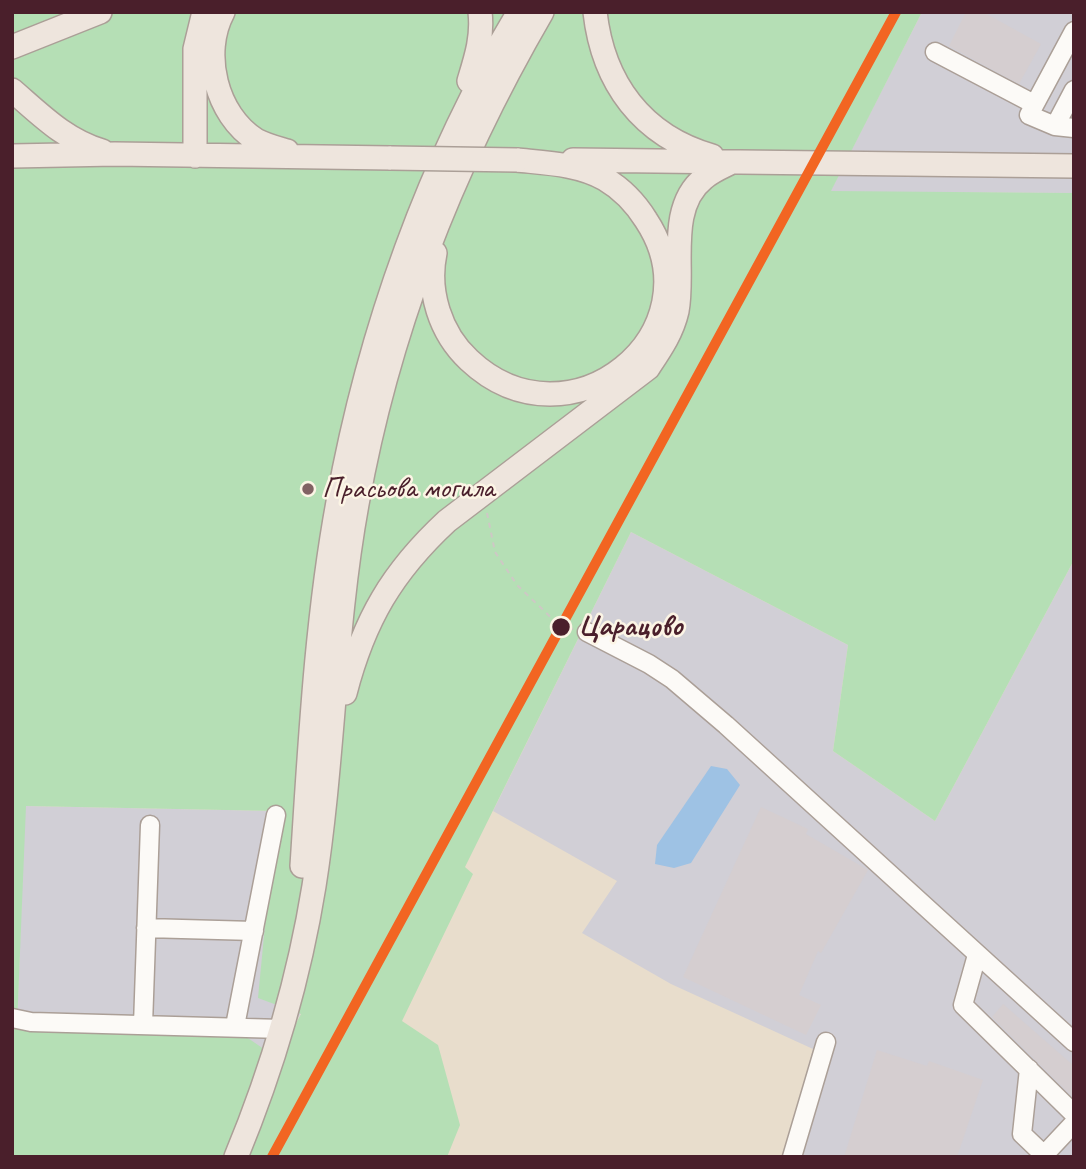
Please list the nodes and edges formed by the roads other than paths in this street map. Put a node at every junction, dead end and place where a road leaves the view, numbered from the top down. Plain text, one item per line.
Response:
1 (100, 12) edge
2 (204, 12) edge
3 (223, 12) edge
4 (480, 12) edge
5 (519, 12) edge
6 (542, 12) edge
7 (595, 12) edge
8 (1074, 31) edge
9 (12, 47) edge
10 (935, 52) dead end
11 (12, 90) edge
12 (1074, 90) edge
13 (1034, 104) junction
14 (1055, 126) junction
15 (1074, 128) edge
16 (453, 138) junction
17 (115, 155) junction
18 (12, 156) edge
19 (195, 156) junction
20 (307, 157) junction
21 (517, 160) junction
22 (732, 162) junction
23 (1074, 166) edge
24 (447, 199) junction
25 (587, 632) road end
26 (330, 754) junction
27 (276, 815) dead end
28 (150, 825) dead end
29 (146, 928) junction
30 (254, 931) junction
31 (977, 955) junction
32 (12, 1018) edge
33 (143, 1025) junction
34 (235, 1027) junction
35 (282, 1029) junction
36 (826, 1042) dead end
37 (1074, 1042) edge
38 (1029, 1069) junction
39 (1074, 1114) edge
40 (1074, 1123) edge
41 (236, 1157) edge
42 (792, 1157) edge

1 - 9 main road
2 - 19 main road
3 - 20 main road
4 - 16 main road
5 - 16 main road
6 - 24 main road
7 - 22 main road
8 - 13 street
10 - 13 street
11 - 17 main road
12 - 14 street
13 - 14 street
14 - 15 street
16 - 35 main road
17 - 18 main road
17 - 19 main road
19 - 20 main road
20 - 21 main road, bridge
21 - 22 main road
21 - 24 main road
22 - 23 main road
22 - 26 main road
24 - 26 main road
25 - 31 street
26 - 35 main road
27 - 30 street
28 - 29 street
29 - 30 street
29 - 33 street
30 - 34 street
31 - 37 street
31 - 38 street
32 - 33 street
33 - 34 street
34 - 35 street
35 - 41 main road
36 - 42 street
38 - 39 street
38 - 40 street

